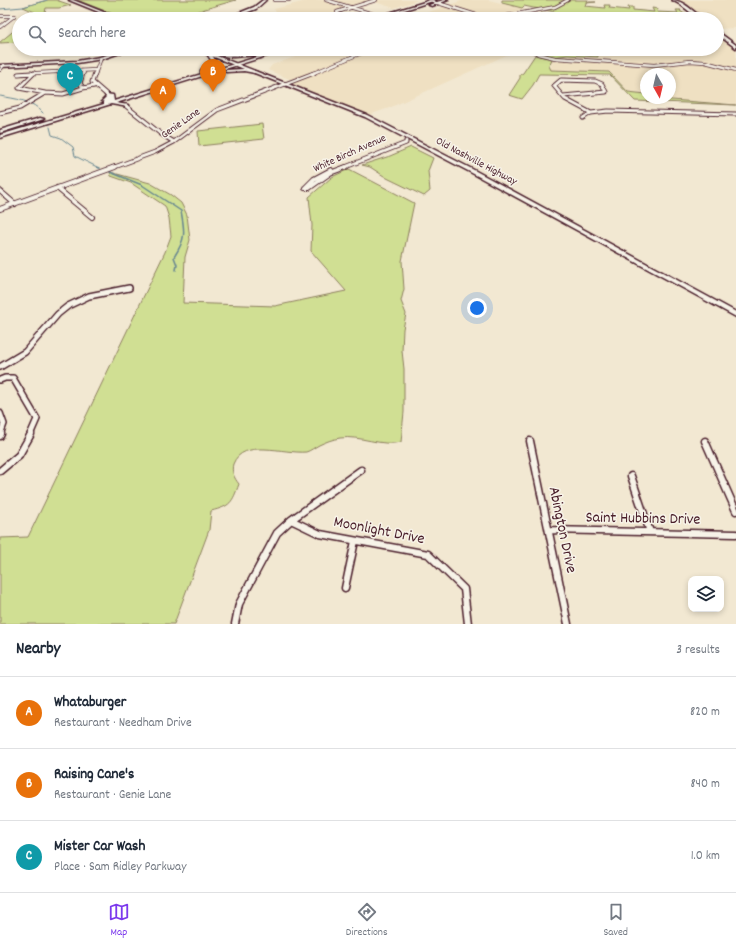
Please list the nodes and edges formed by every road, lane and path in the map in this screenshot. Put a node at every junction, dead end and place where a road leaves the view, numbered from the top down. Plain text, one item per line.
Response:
1 (70, 0) edge
2 (265, 0) edge
3 (275, 0) edge
4 (288, 0) edge
5 (326, 0) edge
6 (376, 0) edge
7 (446, 0) edge
8 (568, 0) edge
9 (673, 0) edge
10 (433, 1) edge
11 (353, 7) junction
12 (102, 12) edge
13 (246, 12) edge
14 (337, 12) edge
15 (367, 12) edge
16 (395, 12) edge
17 (404, 12) edge
18 (468, 12) edge
19 (526, 12) edge
20 (692, 12) edge
21 (0, 16) edge
22 (12, 16) edge
23 (12, 18) edge
24 (0, 27) edge
25 (724, 38) edge
26 (736, 47) edge
27 (107, 56) edge
28 (210, 56) edge
29 (214, 56) edge
30 (233, 56) edge
31 (258, 56) junction
32 (355, 56) edge
33 (546, 56) edge
34 (101, 58) junction
35 (230, 62) junction
36 (2, 65) edge
37 (236, 65) junction
38 (0, 70) edge
39 (96, 70) junction
40 (736, 70) edge
41 (84, 71) junction
42 (202, 71) junction
43 (212, 72) junction
44 (255, 72) junction
45 (34, 73) junction
46 (18, 74) dead end
47 (285, 85) junction
48 (94, 86) junction
49 (83, 88) junction
50 (45, 93) junction
51 (107, 95) junction
52 (563, 96) junction
53 (128, 98) junction
54 (104, 101) junction
55 (119, 103) junction
56 (0, 109) edge
57 (11, 110) junction
58 (0, 113) edge
59 (591, 114) junction
60 (736, 114) edge
61 (583, 118) dead end
62 (0, 132) edge
63 (0, 137) edge
64 (406, 141) dead end
65 (174, 142) junction
66 (57, 188) junction
67 (305, 188) dead end
68 (0, 191) edge
69 (15, 204) junction
70 (0, 210) edge
71 (92, 217) dead end
72 (129, 288) dead end
73 (736, 315) edge
74 (0, 367) edge
75 (0, 380) edge
76 (0, 413) edge
77 (0, 436) edge
78 (530, 441) dead end
79 (705, 441) dead end
80 (360, 470) dead end
81 (0, 471) edge
82 (631, 476) dead end
83 (736, 511) edge
84 (291, 520) junction
85 (549, 530) junction
86 (650, 532) junction
87 (736, 534) edge
88 (355, 540) junction
89 (345, 588) dead end
90 (235, 624) edge
91 (468, 624) edge
92 (568, 624) edge

1 - 12 main road
2 - 13 main road
3 - 4 street
5 - 11 street
6 - 11 street
7 - 10 main road
8 - 19 street
9 - 20 main road
10 - 16 main road
10 - 17 main road
10 - 18 street
11 - 14 street
11 - 15 street
21 - 22 street
23 - 24 street
25 - 26 main road
27 - 34 main road
28 - 42 main road
29 - 35 main road, Old Nashville Highway
30 - 31 main road
31 - 35 main road
31 - 37 main road
31 - 44 main road
32 - 47 street, Genie Lane
33 - 40 street
34 - 36 main road
34 - 39 street
35 - 37 main road, Old Nashville Highway
35 - 42 main road
36 - 38 street
37 - 43 main road
37 - 44 main road, Old Nashville Highway
39 - 41 street
39 - 48 street
41 - 45 street
41 - 49 street
42 - 55 main road
43 - 44 main road
43 - 53 main road
44 - 47 main road, Old Nashville Highway
45 - 46 street
45 - 50 street
47 - 65 street, Genie Lane
47 - 73 main road, Old Nashville Highway
48 - 49 street
48 - 51 street
49 - 50 street
50 - 57 street
51 - 54 main road
51 - 55 main road
52 - 52 street
52 - 59 street
53 - 55 main road
53 - 55 main road
54 - 55 main road
54 - 62 main road
55 - 63 main road
55 - 65 street
56 - 57 street
57 - 58 street
59 - 60 street
59 - 61 street
64 - 67 street, White Birch Avenue
65 - 66 street, Genie Lane
66 - 69 street, Genie Lane
66 - 71 street
68 - 69 street
69 - 70 street, Genie Lane
72 - 74 street
75 - 81 street
76 - 77 street
78 - 85 street, Abington Drive
79 - 83 street
80 - 84 street
82 - 86 street
84 - 88 street, Moonlight Drive
84 - 90 street
85 - 86 street, Saint Hubbins Drive
85 - 92 street, Abington Drive
86 - 87 street, Saint Hubbins Drive
88 - 89 street
88 - 91 street, Moonlight Drive

